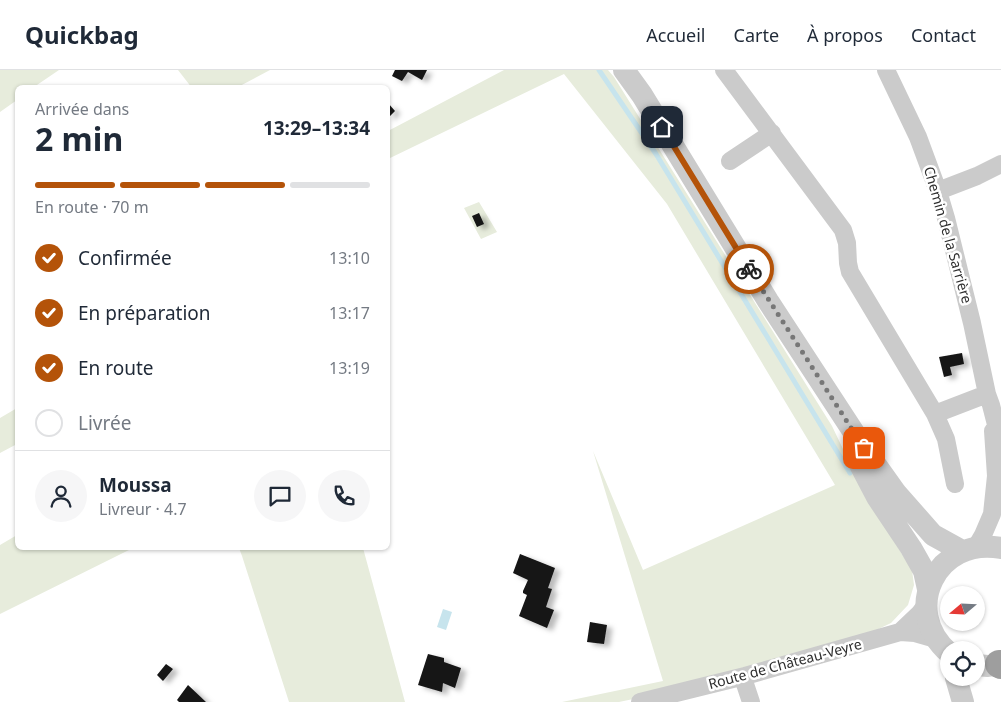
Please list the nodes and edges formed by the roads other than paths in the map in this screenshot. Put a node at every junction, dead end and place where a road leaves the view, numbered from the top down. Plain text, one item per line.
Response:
1 (624, 70) edge
2 (724, 70) edge
3 (886, 70) edge
4 (772, 133) junction
5 (730, 162) dead end
6 (1001, 164) edge
7 (938, 191) junction
8 (768, 301) junction
9 (989, 400) junction
10 (936, 414) junction
11 (1001, 444) edge
12 (955, 484) dead end
13 (1001, 548) edge
14 (969, 549) junction
15 (927, 597) junction
16 (900, 632) junction
17 (940, 642) edge
18 (940, 645) edge
19 (986, 667) edge
20 (745, 676) junction
21 (959, 686) edge
22 (640, 702) edge
23 (751, 702) edge
24 (965, 702) edge

1 - 8 street
2 - 4 street
3 - 7 street, Chemin de la Sarrière
4 - 5 street
4 - 10 street
6 - 7 street
7 - 9 street, Chemin de la Sarrière
8 - 14 street
8 - 15 street
9 - 10 street
9 - 11 street
9 - 14 street
10 - 12 street
13 - 14 street
14 - 15 street
15 - 16 street, Route de Château-Veyre
15 - 17 street
16 - 18 street, Route de Château-Veyre
16 - 20 street, Route de Château-Veyre
19 - 24 street
20 - 22 street, Route de Château-Veyre
20 - 23 street
21 - 24 street

